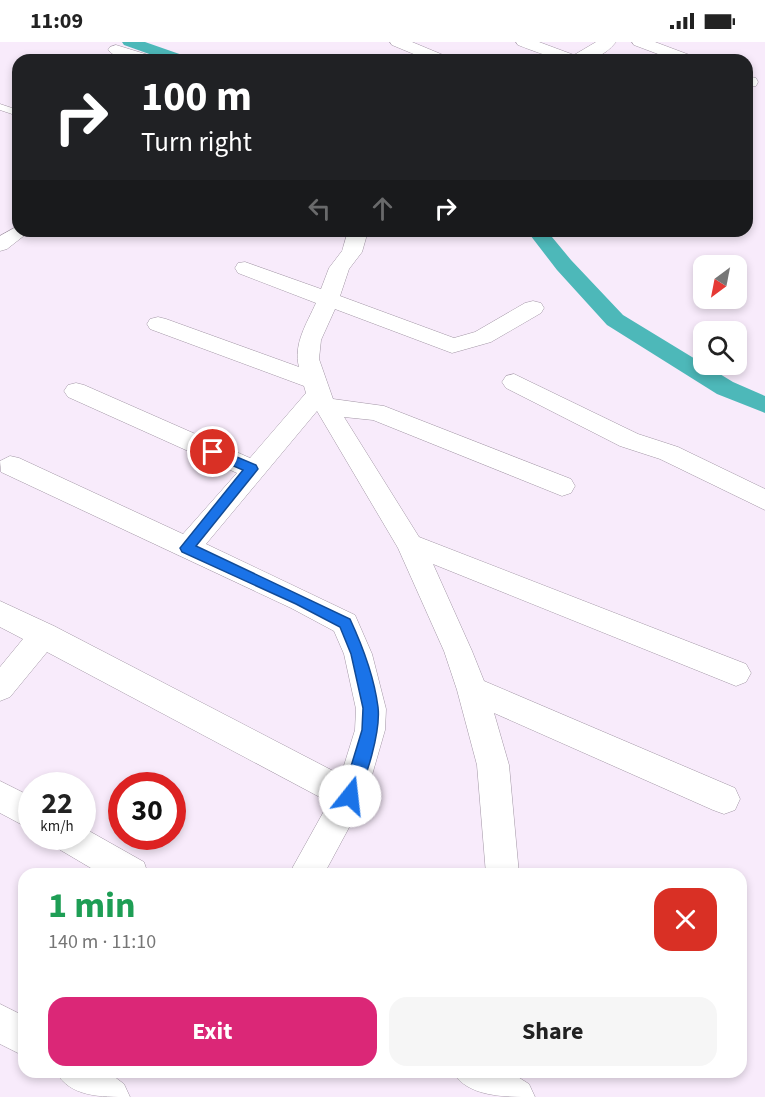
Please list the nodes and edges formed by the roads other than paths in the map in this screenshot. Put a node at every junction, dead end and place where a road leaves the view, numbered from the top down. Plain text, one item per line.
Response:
1 (398, 42) edge
2 (524, 42) edge
3 (608, 42) edge
4 (640, 42) edge
5 (116, 50) dead end
6 (129, 54) edge
7 (427, 54) edge
8 (556, 54) edge
9 (587, 54) edge
10 (673, 54) edge
11 (356, 237) edge
12 (245, 268) dead end
13 (329, 298) junction
14 (533, 308) dead end
15 (158, 324) dead end
16 (514, 382) dead end
17 (76, 391) dead end
18 (319, 394) junction
19 (10, 465) dead end
20 (252, 469) junction
21 (562, 486) dead end
22 (765, 500) edge
23 (410, 544) junction
24 (187, 548) junction
25 (0, 613) edge
26 (44, 635) junction
27 (736, 674) dead end
28 (0, 688) edge
29 (472, 690) junction
30 (0, 796) edge
31 (350, 796) junction
32 (724, 799) dead end
33 (18, 807) edge
34 (91, 850) edge
35 (122, 868) edge
36 (309, 868) edge
37 (502, 868) edge
38 (0, 1022) edge
39 (18, 1034) edge
40 (84, 1078) edge
41 (480, 1080) edge
42 (111, 1097) edge
43 (516, 1097) edge

1 - 7 street
2 - 8 street
3 - 9 street
4 - 10 street
5 - 6 street
11 - 13 street
12 - 13 street
13 - 14 street
13 - 18 street
15 - 18 street
16 - 22 street
17 - 20 street
18 - 20 street
18 - 21 street
18 - 23 street
19 - 24 street
20 - 24 street
23 - 27 street
23 - 29 street
24 - 31 street
25 - 26 street
26 - 28 street
26 - 31 street
29 - 32 street
29 - 37 street
30 - 33 street
31 - 36 street
34 - 35 street
38 - 39 street
40 - 42 street
41 - 43 street

